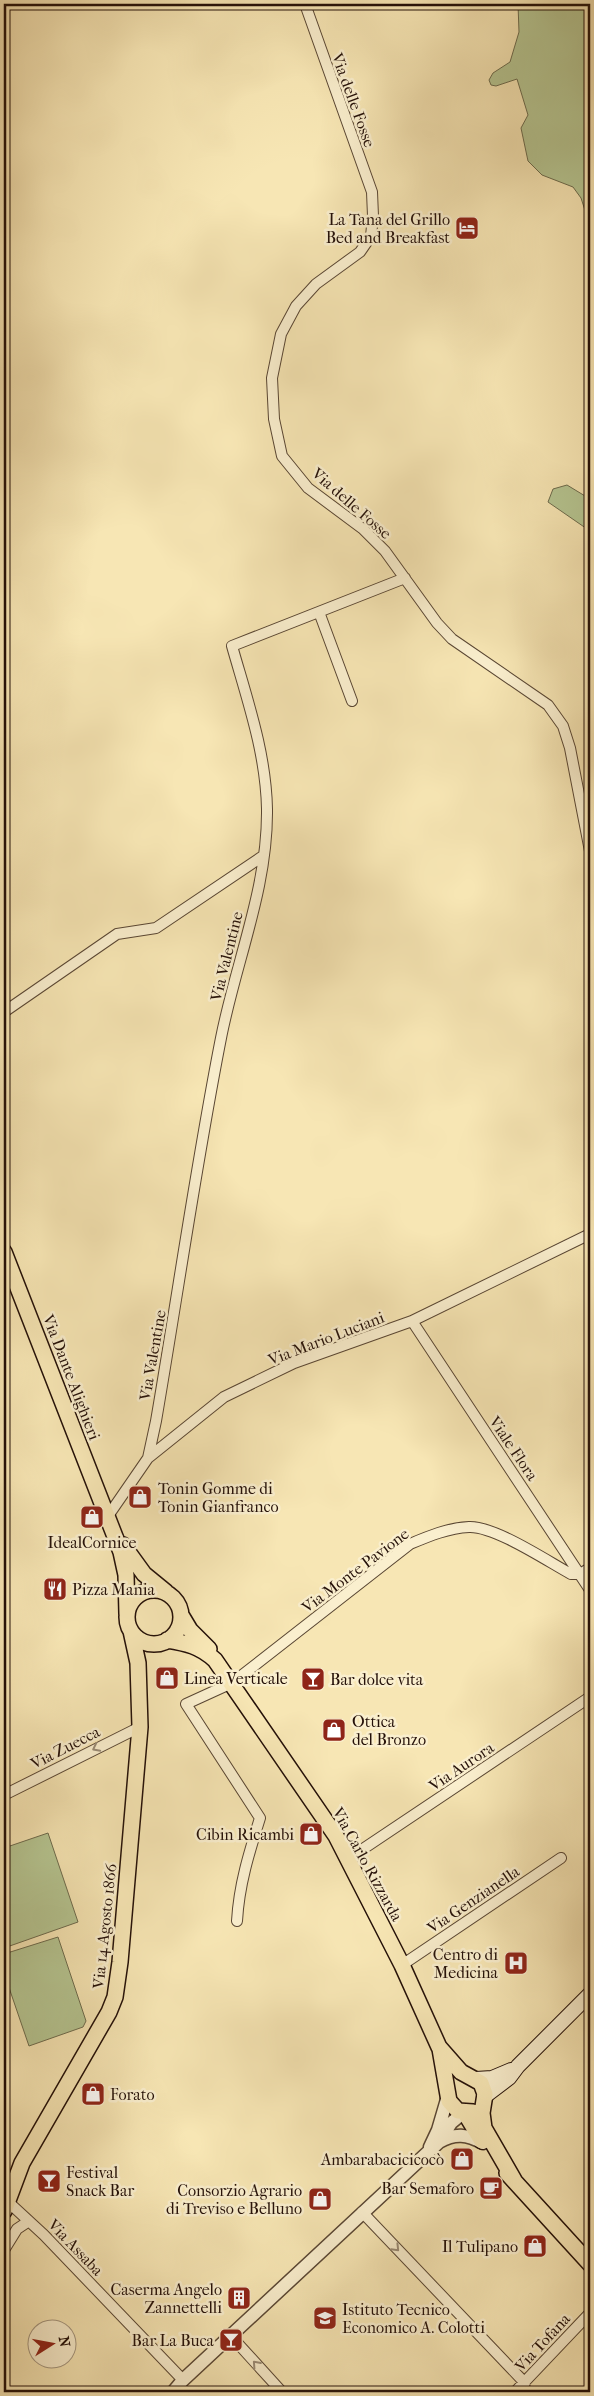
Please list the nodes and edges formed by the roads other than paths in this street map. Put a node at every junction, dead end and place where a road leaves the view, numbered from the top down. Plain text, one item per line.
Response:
1 (305, 4) edge
2 (405, 578) junction
3 (320, 612) junction
4 (352, 701) dead end
5 (590, 850) edge
6 (263, 856) junction
7 (4, 1012) edge
8 (590, 1234) edge
9 (5, 1256) edge
10 (412, 1322) junction
11 (148, 1458) junction
12 (108, 1516) junction
13 (590, 1568) edge
14 (580, 1574) junction
15 (590, 1590) edge
16 (173, 1598) junction
17 (127, 1614) junction
18 (181, 1615) junction
19 (131, 1631) junction
20 (164, 1642) junction
21 (222, 1669) junction
22 (140, 1678) junction
23 (232, 1683) junction
24 (590, 1696) edge
25 (140, 1726) junction
26 (4, 1795) edge
27 (561, 1858) dead end
28 (348, 1860) junction
29 (237, 1921) dead end
30 (402, 1966) junction
31 (590, 1994) edge
32 (439, 2047) junction
33 (518, 2066) junction
34 (473, 2078) junction
35 (448, 2094) junction
36 (484, 2099) junction
37 (464, 2113) junction
38 (439, 2142) junction
39 (483, 2143) junction
40 (428, 2151) junction
41 (514, 2180) junction
42 (5, 2203) edge
43 (362, 2212) junction
44 (29, 2221) junction
45 (4, 2250) edge
46 (590, 2264) edge
47 (590, 2313) edge
48 (231, 2336) junction
49 (183, 2380) junction
50 (525, 2382) junction
51 (4, 2388) edge
52 (5, 2392) edge
53 (173, 2392) edge
54 (282, 2392) edge
55 (515, 2392) edge

1 - 2 street, Via delle Fosse
2 - 3 street, Via Valentine
2 - 5 street, Via delle Fosse
3 - 4 street
3 - 6 street, Via Valentine
6 - 7 street
6 - 11 street, Via Valentine
8 - 10 street, Via Mario Luciani
9 - 12 main road, Via Dante Alighieri
10 - 11 street, Via Mario Luciani
10 - 14 street, Viale Flora
11 - 12 street, Via Mario Luciani
12 - 16 main road, Via Dante Alighieri
12 - 17 main road, Via Dante Alighieri
13 - 14 street
14 - 15 street, Viale Flora
14 - 23 street, Via Monte Pavione
16 - 17 main road
16 - 18 main road
17 - 19 main road
18 - 20 main road
18 - 21 main road, Via Carlo Rizzarda
19 - 20 main road
19 - 22 main road, Via 14 Agosto 1866
20 - 21 main road, Via Carlo Rizzarda
20 - 22 main road, Via 14 Agosto 1866
21 - 23 main road, Via Carlo Rizzarda
22 - 25 main road, Via 14 Agosto 1866
23 - 28 main road, Via Carlo Rizzarda
23 - 29 street
24 - 28 street, Via Aurora
25 -> 26 street, Via Zuecca
25 - 42 main road, Via 14 Agosto 1866
27 - 30 street, Via Genzianella
28 - 30 main road, Via Carlo Rizzarda
30 - 32 main road, Via Carlo Rizzarda
31 - 33 main road
32 - 34 main road, Via Carlo Rizzarda
32 - 35 main road, Via Carlo Rizzarda
33 - 34 main road
33 - 36 main road
34 - 35 main road
34 - 36 main road, Via Carlo Rizzarda
35 - 37 main road, Via Carlo Rizzarda
35 - 40 street
36 - 37 main road
36 - 41 main road, Via Carlo Rizzarda
37 - 38 street
37 - 39 main road, Via Carlo Rizzarda
38 - 39 street
38 - 40 street
39 - 41 main road, Via Carlo Rizzarda
40 - 43 street
41 - 46 main road, Via Carlo Rizzarda
42 - 44 street, Via Assaba
43 - 48 street
43 -> 50 street
44 - 45 street
44 - 49 street, Via Assaba
47 - 50 street, Via Tofana
48 - 49 street
54 -> 48 street
49 - 53 street
50 - 55 street, Via Tofana
51 - 52 street

